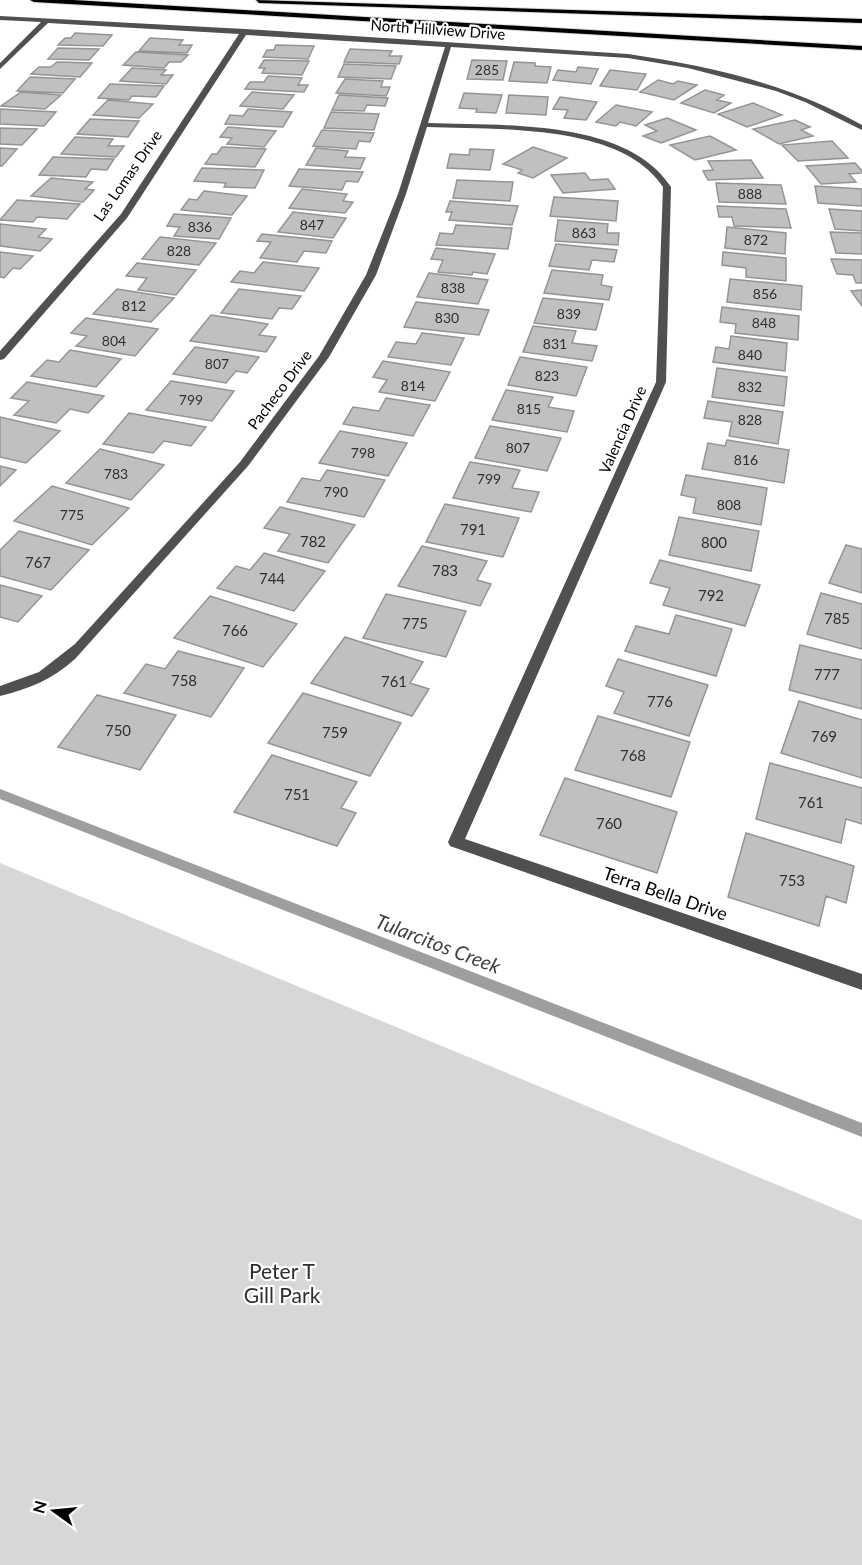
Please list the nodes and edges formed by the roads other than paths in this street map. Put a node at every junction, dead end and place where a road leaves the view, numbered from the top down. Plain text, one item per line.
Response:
1 (34, 0) edge
2 (254, 0) edge
3 (411, 0) edge
4 (862, 14) edge
5 (314, 16) junction
6 (0, 18) edge
7 (47, 20) junction
8 (862, 21) edge
9 (636, 25) dead end
10 (245, 32) junction
11 (449, 44) junction
12 (862, 48) edge
13 (0, 68) edge
14 (423, 125) junction
15 (862, 128) edge
16 (0, 357) edge
17 (0, 691) edge
18 (456, 842) joint
19 (862, 982) edge

1 - 5 highway
2 - 8 highway
3 - 4 highway
5 - 9 highway
5 - 12 highway
6 - 7 street, North Hillview Drive
7 - 10 street, North Hillview Drive
7 - 13 street
10 - 11 street, North Hillview Drive
10 - 16 street, Las Lomas Drive
11 - 14 street, Pacheco Drive
11 - 15 street, North Hillview Drive
14 - 17 street, Pacheco Drive
14 - 18 street, Valencia Drive
18 - 19 street, Terra Bella Drive

